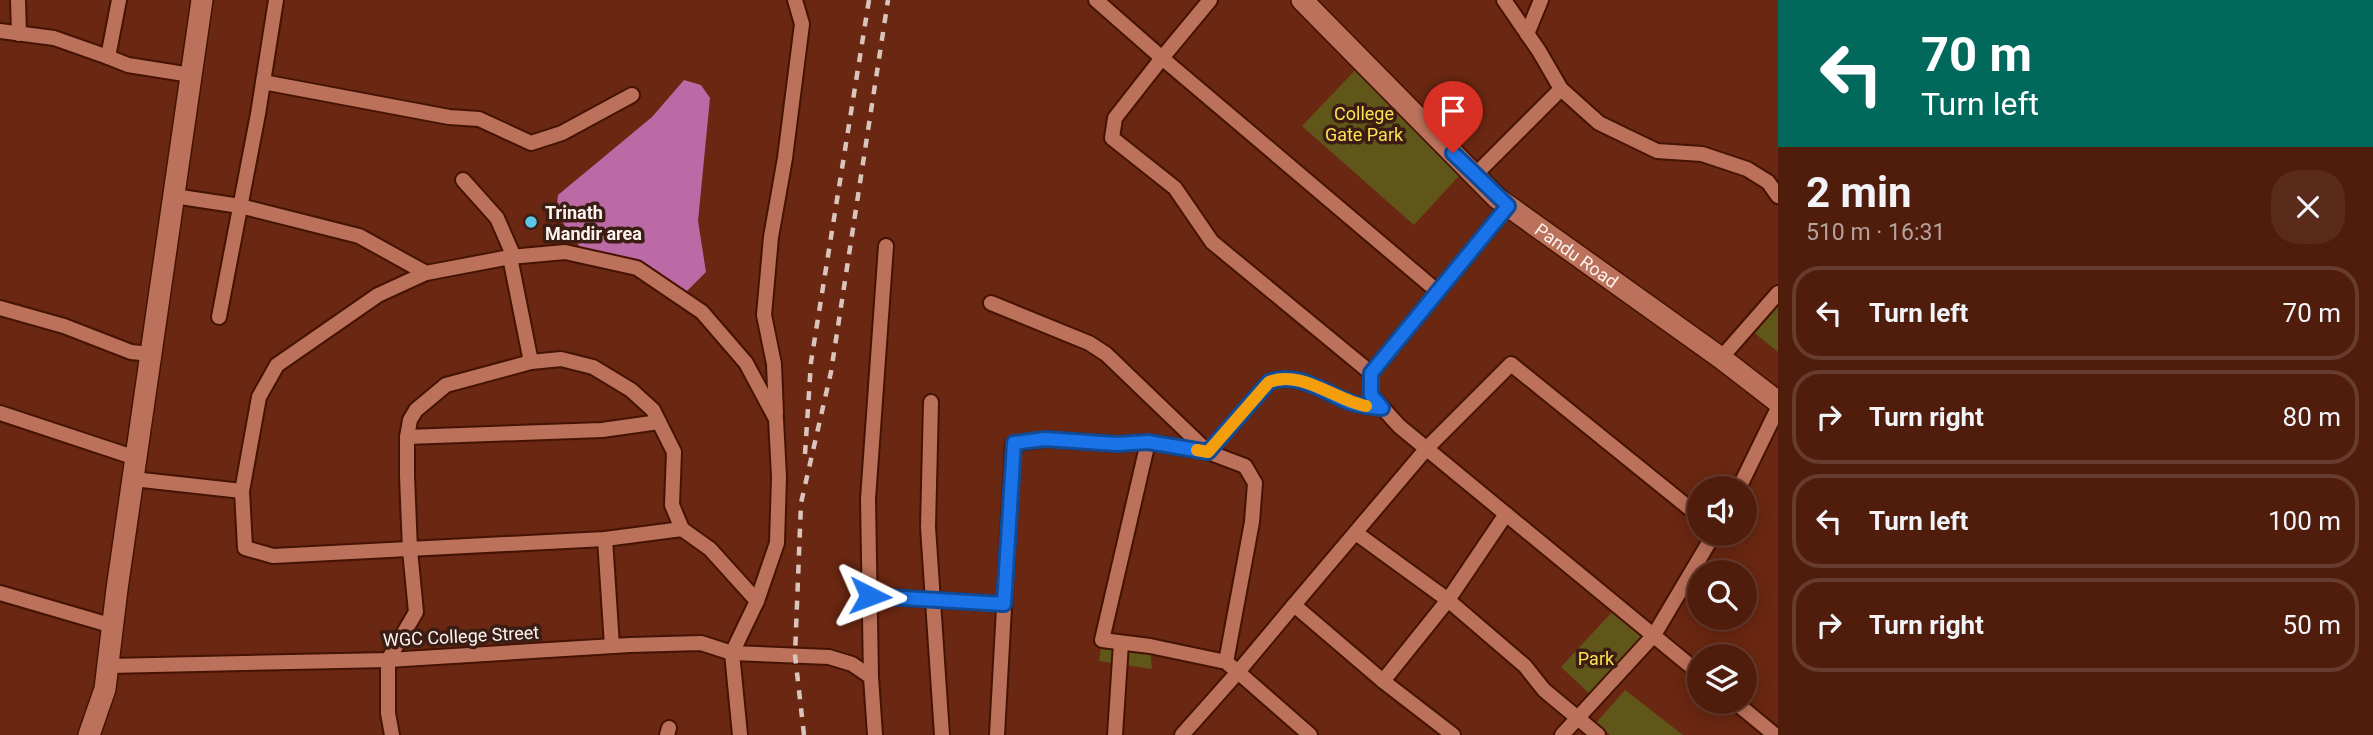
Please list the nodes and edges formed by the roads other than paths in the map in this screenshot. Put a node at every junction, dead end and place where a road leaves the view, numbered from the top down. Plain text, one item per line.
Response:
1 (18, 0) edge
2 (119, 0) edge
3 (202, 0) edge
4 (276, 0) edge
5 (795, 0) edge
6 (1096, 0) edge
7 (1210, 0) edge
8 (1302, 0) edge
9 (1504, 0) edge
10 (1541, 0) edge
11 (0, 32) edge
12 (19, 34) junction
13 (1527, 34) junction
14 (108, 57) junction
15 (1162, 58) junction
16 (191, 75) junction
17 (263, 82) junction
18 (1561, 89) junction
19 (632, 95) dead end
20 (1475, 175) junction
21 (463, 180) dead end
22 (174, 196) junction
23 (1778, 196) edge
24 (240, 206) junction
25 (1508, 206) junction
26 (886, 246) dead end
27 (512, 257) junction
28 (426, 274) junction
29 (1437, 291) junction
30 (1778, 293) edge
31 (991, 303) dead end
32 (0, 308) edge
33 (219, 317) dead end
34 (151, 354) junction
35 (1721, 358) junction
36 (531, 362) junction
37 (1371, 373) junction
38 (931, 402) dead end
39 (1778, 402) edge
40 (1382, 408) junction
41 (1778, 408) edge
42 (0, 413) edge
43 (776, 419) junction
44 (659, 422) junction
45 (407, 437) junction
46 (1148, 442) junction
47 (1427, 448) junction
48 (1208, 452) junction
49 (135, 468) junction
50 (1745, 476) edge
51 (242, 491) junction
52 (1687, 506) edge
53 (1506, 514) junction
54 (682, 529) junction
55 (1356, 533) junction
56 (605, 539) junction
57 (1707, 546) edge
58 (410, 550) junction
59 (0, 593) edge
60 (870, 596) junction
61 (932, 599) junction
62 (1448, 600) junction
63 (757, 601) junction
64 (1004, 604) junction
65 (1294, 604) junction
66 (113, 626) junction
67 (1654, 635) junction
68 (1121, 643) junction
69 (612, 646) junction
70 (732, 653) junction
71 (388, 660) junction
72 (1226, 662) junction
73 (1687, 663) edge
74 (108, 666) junction
75 (1238, 672) junction
76 (871, 677) junction
77 (1383, 681) junction
78 (1750, 714) edge
79 (1578, 719) junction
80 (89, 735) edge
81 (392, 735) edge
82 (740, 735) edge
83 (875, 735) edge
84 (942, 735) edge
85 (997, 735) edge
86 (1115, 735) edge
87 (1182, 735) edge
88 (1310, 735) edge
89 (1453, 735) edge
90 (1562, 735) edge
91 (1598, 735) edge
92 (1775, 735) edge

1 - 12 street
2 - 14 street
3 - 16 street
4 - 17 street
5 - 43 street
6 - 15 street
7 - 15 street
8 - 20 street, Pandu Road
9 - 13 street
10 - 13 street
11 - 12 street
12 - 14 street
13 - 18 street
14 - 16 street
15 - 29 street
15 - 37 street
16 - 22 street
17 - 19 street
17 - 24 street
18 - 20 street
18 - 23 street
20 - 25 street, Pandu Road
21 - 27 street
22 - 24 street
22 - 34 street
24 - 28 street
24 - 33 street
25 - 29 street
25 - 35 street, Pandu Road
26 - 60 street
27 - 28 street
27 - 36 street
27 - 43 street
28 - 51 street
29 - 37 street
30 - 35 street
31 - 48 street
32 - 34 street
34 - 49 street
35 - 39 street, Pandu Road
36 - 44 street
36 - 45 street
37 - 40 street
38 - 61 street
40 - 47 street
40 - 48 street
41 - 50 street
42 - 49 street
43 - 63 street
44 - 45 street
44 - 54 street
45 - 58 street
46 - 48 street
46 - 64 street
46 - 68 street
47 - 52 street
47 - 53 street
47 - 55 street
48 - 72 street
49 - 51 street
49 - 66 street
51 - 58 street
53 - 62 street
53 - 67 street
54 - 56 street
54 - 63 street
55 - 62 street
55 - 65 street
56 - 58 street
56 - 69 street
57 - 67 street
58 - 71 street
59 - 66 street
60 - 61 street
60 - 76 street
61 - 64 street
61 - 84 street
62 - 77 street
62 - 79 street
63 - 70 street
64 - 85 street
65 - 75 street
65 - 77 street
66 - 74 street
67 - 73 street
67 - 79 street
68 - 72 street
68 - 86 street
69 - 70 street, WGC College Street
69 - 71 street, WGC College Street
70 - 76 street, WGC College Street
70 - 82 street
71 - 74 street, WGC College Street
71 - 81 street
72 - 75 street
74 - 80 street
75 - 87 street
75 - 88 street
76 - 83 street
77 - 89 street
78 - 92 street
79 - 90 street
79 - 91 street

